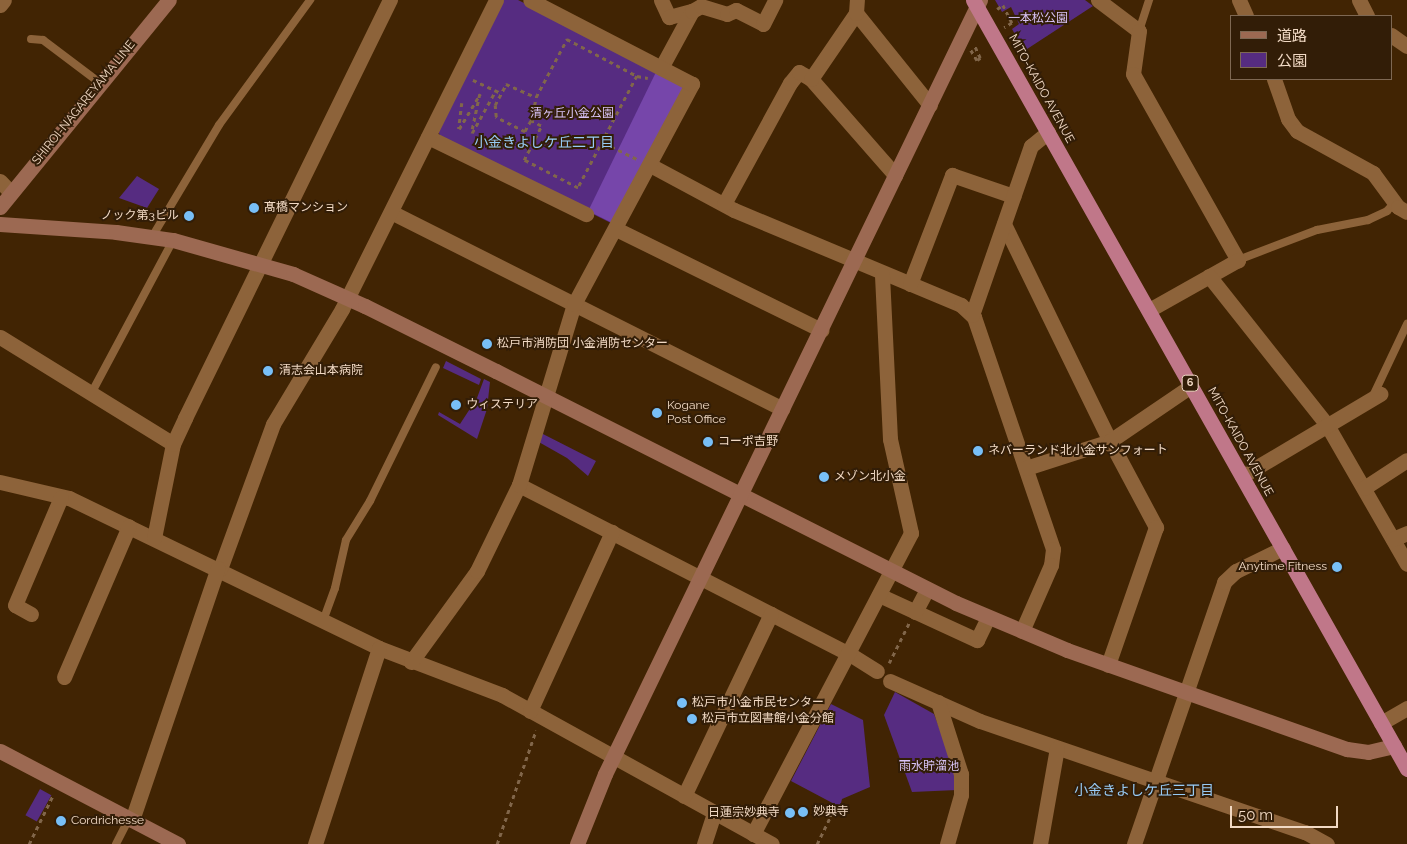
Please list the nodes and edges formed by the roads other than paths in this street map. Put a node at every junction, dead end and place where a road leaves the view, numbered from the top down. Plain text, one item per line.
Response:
1 (4, 0) edge
2 (169, 0) edge
3 (310, 0) edge
4 (390, 0) edge
5 (496, 0) edge
6 (530, 0) edge
7 (661, 0) edge
8 (775, 0) edge
9 (1098, 0) edge
10 (1148, 0) edge
11 (1239, 0) edge
12 (1359, 0) edge
13 (977, 2) edge
14 (0, 5) edge
15 (857, 6) edge
16 (692, 11) junction
17 (1246, 15) edge
18 (1366, 15) edge
19 (1139, 31) junction
20 (1392, 36) edge
21 (31, 39) dead end
22 (1407, 46) edge
23 (662, 68) junction
24 (811, 79) junction
25 (1274, 80) edge
26 (100, 83) junction
27 (930, 105) junction
28 (1048, 132) junction
29 (428, 137) junction
30 (650, 165) junction
31 (895, 175) junction
32 (0, 181) edge
33 (11, 193) junction
34 (1013, 196) junction
35 (1395, 202) junction
36 (724, 204) junction
37 (0, 208) edge
38 (391, 212) junction
39 (1407, 212) edge
40 (586, 214) dead end
41 (0, 224) edge
42 (1004, 224) junction
43 (616, 228) junction
44 (152, 237) junction
45 (173, 240) junction
46 (856, 259) junction
47 (1238, 260) junction
48 (259, 263) junction
49 (882, 274) junction
50 (1209, 276) junction
51 (910, 284) junction
52 (348, 297) junction
53 (574, 304) junction
54 (1149, 310) junction
55 (972, 315) junction
56 (1407, 324) edge
57 (821, 330) junction
58 (0, 337) edge
59 (436, 366) dead end
60 (1191, 386) junction
61 (92, 392) junction
62 (1376, 395) joint
63 (545, 396) junction
64 (782, 409) junction
65 (1327, 425) junction
66 (1110, 441) junction
67 (173, 444) junction
68 (1406, 464) edge
69 (1026, 468) junction
70 (1242, 476) junction
71 (0, 482) edge
72 (519, 485) junction
73 (1364, 488) junction
74 (741, 494) junction
75 (61, 497) junction
76 (129, 526) junction
77 (612, 532) junction
78 (1400, 536) edge
79 (154, 538) junction
80 (1283, 548) junction
81 (1407, 564) edge
82 (219, 568) junction
83 (892, 572) junction
84 (702, 578) junction
85 (927, 589) junction
86 (879, 595) junction
87 (915, 612) junction
88 (31, 614) dead end
89 (771, 614) junction
90 (988, 617) junction
91 (322, 622) junction
92 (1022, 631) junction
93 (379, 648) junction
94 (848, 653) junction
95 (411, 662) junction
96 (1108, 665) junction
97 (64, 677) dead end
98 (1186, 691) junction
99 (938, 702) junction
100 (1407, 708) edge
101 (535, 714) junction
102 (1381, 723) junction
103 (1394, 746) junction
104 (1057, 748) junction
105 (0, 751) edge
106 (613, 758) junction
107 (1407, 768) edge
108 (1155, 779) junction
109 (684, 796) junction
110 (714, 813) junction
111 (130, 819) junction
112 (753, 834) junction
113 (116, 844) edge
114 (178, 844) edge
115 (315, 844) edge
116 (577, 844) edge
117 (704, 844) edge
118 (772, 844) edge
119 (947, 844) edge
120 (1040, 844) edge
121 (1134, 844) edge
122 (1327, 844) edge

1 - 14 street
2 - 26 street, SHIROI-NAGAREYAMA LINE
3 - 44 lane
4 - 48 street
5 - 29 street
6 - 23 street
7 - 16 street
8 - 16 street
9 - 19 street
10 - 19 lane
11 - 17 street
12 - 18 street
13 - 27 street
13 - 28 highway, MITO-KAIDO AVENUE / 6
15 - 24 street
15 - 27 street
16 - 23 street
19 - 47 street
20 - 22 street
21 - 26 lane
23 - 30 street
24 - 31 street
24 - 36 street
25 - 35 street
26 - 33 street, SHIROI-NAGAREYAMA LINE
27 - 31 street
28 - 34 street
28 - 54 highway, MITO-KAIDO AVENUE / 6
29 - 38 street
29 - 40 street
30 - 36 street
30 - 43 street
31 - 46 street
32 - 33 street
33 - 37 street, SHIROI-NAGAREYAMA LINE
34 - 42 street
34 - 51 street
35 - 39 street
35 - 47 lane
36 - 46 street
38 - 52 street
38 - 53 street
41 - 44 street
42 - 55 street
42 - 66 street
43 - 53 street
43 - 57 street
44 - 45 street
45 - 48 street
45 - 61 lane
46 - 49 street
46 - 57 street
47 - 50 street
48 - 52 street
48 - 67 street
49 - 51 street
49 - 83 street
50 - 54 street
50 - 65 street
51 - 55 street
52 - 63 street
52 - 82 street
53 - 63 street
53 - 64 street
54 - 60 highway, MITO-KAIDO AVENUE / 6
55 - 69 street
56 - 62 lane
57 - 64 street
58 - 61 street
59 - 91 lane
60 - 66 street
60 - 70 highway, MITO-KAIDO AVENUE / 6
61 - 67 street
62 - 65 street
63 - 72 street
63 - 74 street
64 - 74 street
65 - 70 street
65 - 73 street
66 - 69 street
66 - 96 street
67 - 79 street
68 - 73 street
69 - 92 street
70 - 80 highway, MITO-KAIDO AVENUE / 6
71 - 75 street
72 - 77 street
72 - 95 street
73 - 78 street
74 - 83 street
74 - 84 street
75 - 76 street
75 - 88 street
76 - 79 street
76 - 97 street
77 - 84 street
77 - 101 street
78 - 81 street
79 - 82 street
80 - 98 street
80 - 102 highway, MITO-KAIDO AVENUE / 6
82 - 91 street
82 - 111 street
83 - 85 street
83 - 86 street
84 - 89 street
84 - 106 street
85 - 87 street
85 - 90 street
86 - 87 street
86 - 94 street
87 - 90 street
89 - 94 street
89 - 109 street
90 - 92 street
91 - 93 street
92 - 96 street
93 - 95 street
93 - 115 street
94 - 99 street
94 - 112 street
95 - 101 street
96 - 98 street
98 - 103 street
98 - 108 street
99 - 104 street
99 - 119 street
100 - 102 street
101 - 106 street
102 - 103 highway, MITO-KAIDO AVENUE / 6
103 - 107 highway, MITO-KAIDO AVENUE / 6
104 - 108 street
104 - 120 street
105 - 111 street
106 - 109 street
106 - 116 street
108 - 121 street
108 - 122 street
109 - 110 street
110 - 112 street
110 - 117 street
111 - 113 lane
111 - 114 street
112 - 118 street

